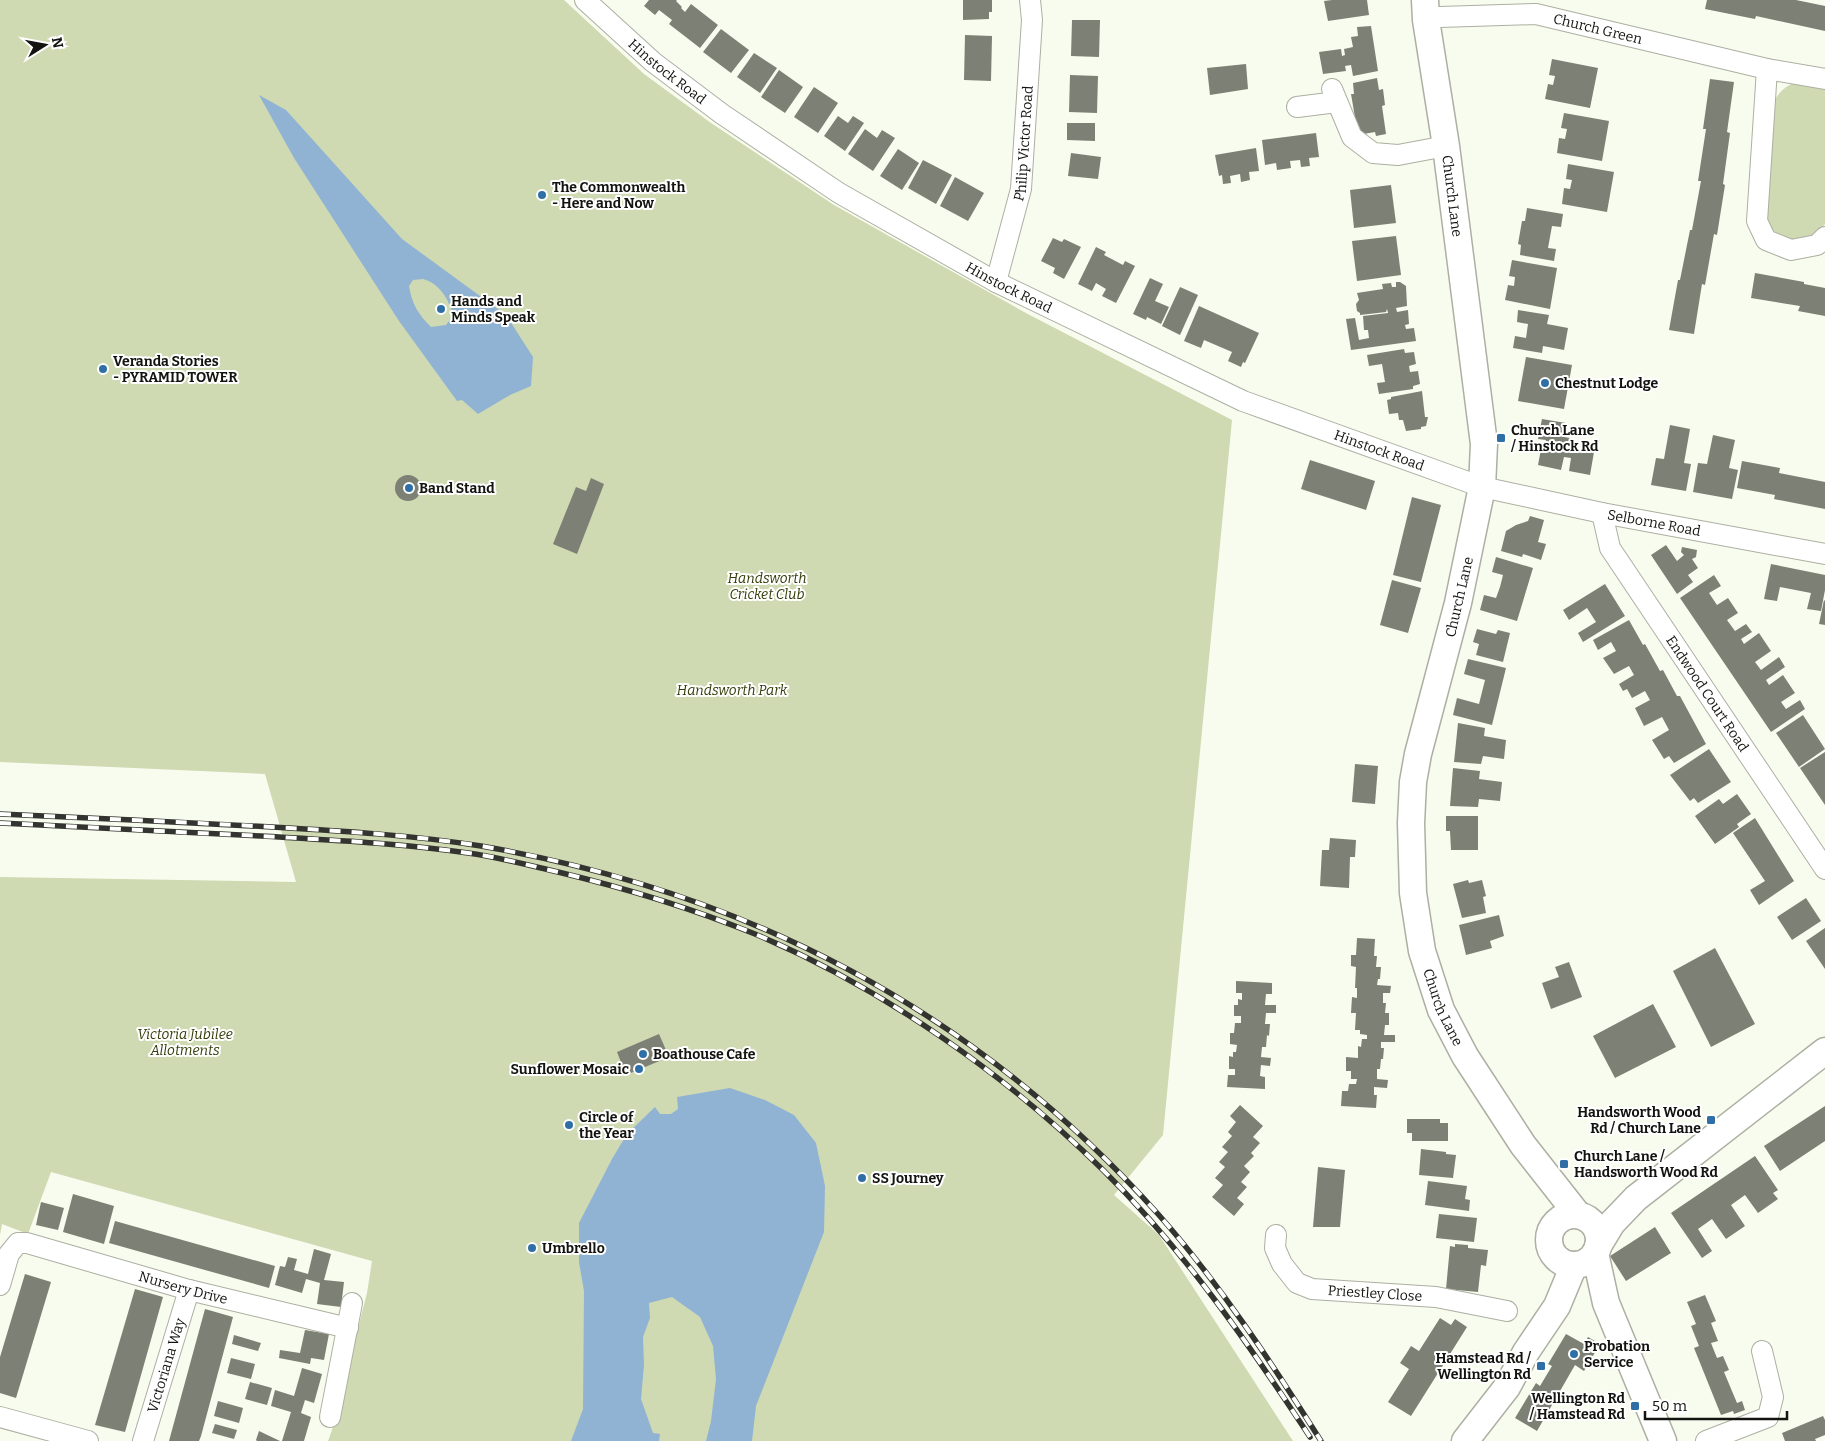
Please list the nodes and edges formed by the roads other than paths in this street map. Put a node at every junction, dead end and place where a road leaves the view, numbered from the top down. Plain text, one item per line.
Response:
1 (585, 0) edge
2 (1030, 0) edge
3 (1425, 10) edge
4 (1767, 69) junction
5 (1825, 79) edge
6 (1297, 107) dead end
7 (1446, 146) junction
8 (1825, 236) edge
9 (996, 282) junction
10 (1482, 487) junction
11 (1602, 513) junction
12 (1825, 554) edge
13 (1825, 869) edge
14 (1825, 1051) edge
15 (1536, 1163) junction
16 (1636, 1198) junction
17 (1580, 1216) junction
18 (1276, 1235) dead end
19 (1552, 1236) junction
20 (1589, 1255) junction
21 (0, 1284) edge
22 (189, 1290) junction
23 (352, 1303) dead end
24 (1507, 1311) dead end
25 (348, 1328) junction
26 (1762, 1350) dead end
27 (1526, 1352) junction
28 (330, 1416) dead end
29 (0, 1417) edge
30 (88, 1441) edge
31 (143, 1441) edge
32 (1465, 1441) edge
33 (1664, 1441) edge
34 (1706, 1441) edge

1 - 9 street, Hinstock Road
2 - 9 street, Philip Victor Road
3 - 4 street, Church Green
3 - 7 main road, Church Lane
4 - 5 street, Church Green
4 - 8 street
6 - 7 street
7 - 10 main road, Church Lane
9 - 10 street, Hinstock Road
10 - 11 street, Selborne Road
10 - 15 main road, Church Lane
11 - 12 street, Selborne Road
11 - 13 street, Endwood Court Road
14 - 16 main road
15 - 17 main road, Church Lane
15 - 19 main road, Church Lane
16 - 17 main road
16 - 20 main road
17 - 19 main road
17 - 20 main road
18 - 24 street, Priestley Close
19 - 20 main road
19 - 27 main road, Church Lane
20 - 27 main road
20 - 33 main road
21 - 22 street, Nursery Drive
22 - 25 street, Nursery Drive
22 - 31 street, Victoriana Way
23 - 25 street
25 - 28 street
26 - 34 street
27 - 32 main road
29 - 30 street

